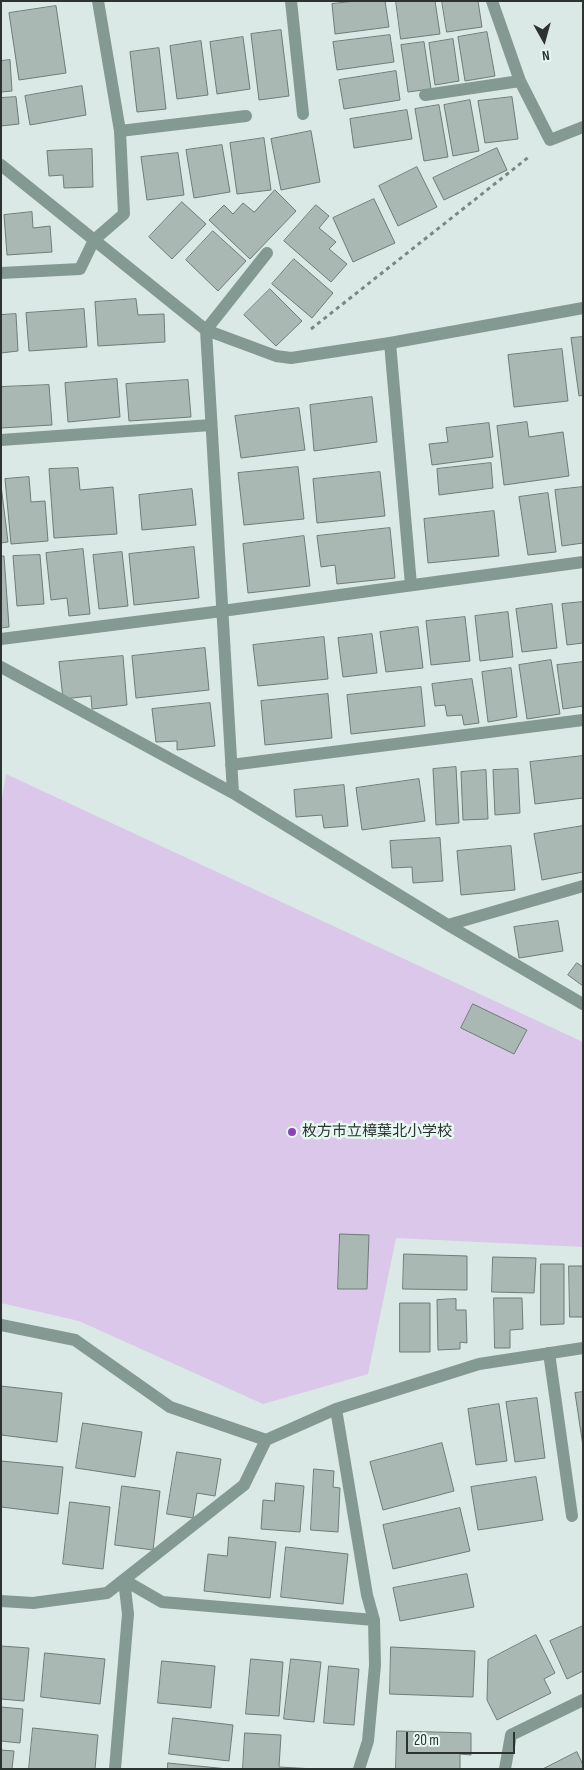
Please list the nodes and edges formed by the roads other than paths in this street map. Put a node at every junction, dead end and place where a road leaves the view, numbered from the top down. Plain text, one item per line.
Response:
1 (98, 1) edge
2 (291, 1) edge
3 (492, 1) edge
4 (520, 81) junction
5 (425, 95) dead end
6 (303, 114) dead end
7 (246, 116) dead end
8 (583, 127) edge
9 (120, 131) junction
10 (1, 165) edge
11 (94, 240) junction
12 (268, 253) dead end
13 (1, 273) edge
14 (583, 308) edge
15 (206, 330) junction
16 (390, 343) junction
17 (211, 425) junction
18 (1, 440) edge
19 (583, 562) edge
20 (410, 585) junction
21 (222, 612) junction
22 (1, 639) edge
23 (1, 667) edge
24 (583, 720) edge
25 (231, 765) junction
26 (232, 793) junction
27 (583, 886) edge
28 (448, 924) junction
29 (583, 1004) edge
30 (1, 1325) edge
31 (583, 1348) edge
32 (549, 1353) junction
33 (336, 1409) junction
34 (266, 1440) junction
35 (572, 1516) dead end
36 (124, 1580) junction
37 (1, 1601) edge
38 (374, 1620) junction
39 (583, 1700) edge
40 (115, 1769) edge
41 (359, 1769) edge
42 (504, 1769) edge

1 - 9 street
2 - 6 street
3 - 4 street
4 - 5 street
4 - 8 street
7 - 9 street
9 - 11 street
10 - 11 street
11 - 13 street
11 - 15 street
12 - 15 street
14 - 16 street
15 - 16 street
15 - 17 street
16 - 20 street
17 - 18 street
17 - 21 street
19 - 20 street
20 - 21 street
21 - 22 street
21 - 25 street
23 - 26 street
24 - 25 street
25 - 26 street
26 - 28 street
27 - 28 street
28 - 29 street
30 - 34 street
31 - 32 street
32 - 33 street
32 - 35 street
33 - 34 street
33 - 38 street
34 - 36 street
36 - 37 street
36 - 38 street
36 - 40 street
38 - 41 street
39 - 42 street

